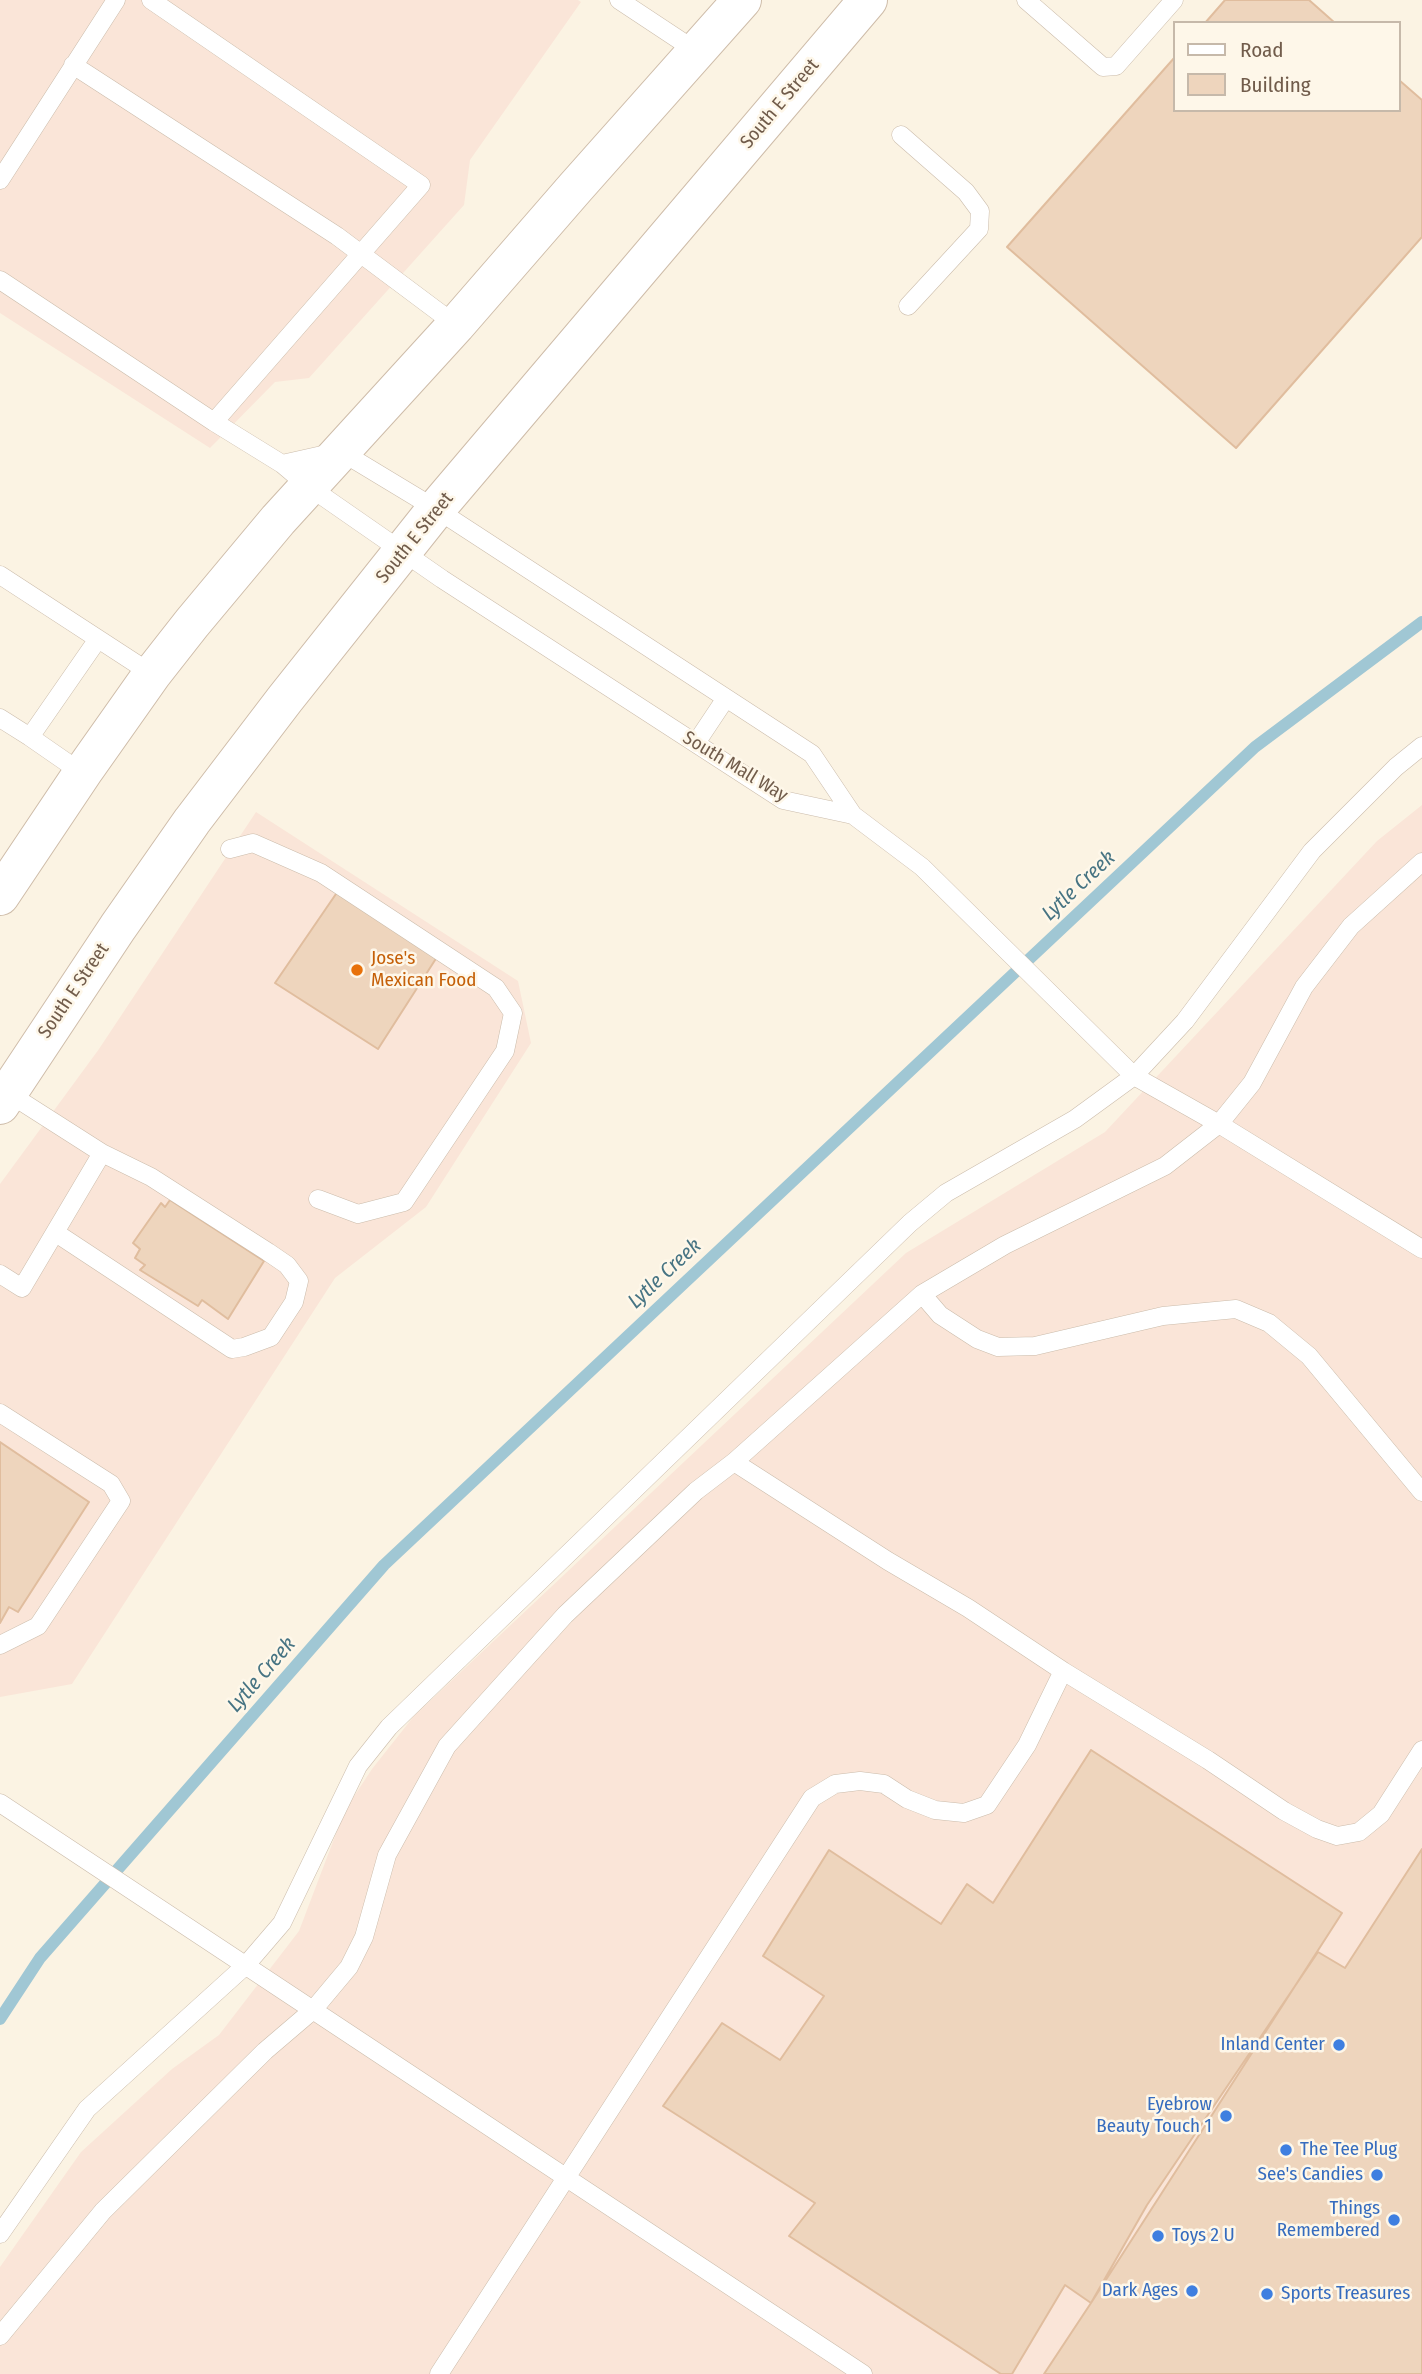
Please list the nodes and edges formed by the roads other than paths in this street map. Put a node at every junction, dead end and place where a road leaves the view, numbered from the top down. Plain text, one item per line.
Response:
1 (116, 0) edge
2 (151, 0) edge
3 (619, 0) edge
4 (742, 0) edge
5 (867, 0) edge
6 (1026, 0) edge
7 (1174, 0) edge
8 (696, 51) junction
9 (73, 65) junction
10 (901, 135) dead end
11 (0, 180) edge
12 (360, 254) junction
13 (0, 280) edge
14 (908, 306) dead end
15 (456, 325) junction
16 (214, 422) junction
17 (340, 451) junction
18 (295, 475) junction
19 (436, 509) junction
20 (402, 552) junction
21 (0, 575) edge
22 (98, 639) junction
23 (152, 674) junction
24 (726, 698) junction
25 (0, 718) edge
26 (30, 737) junction
27 (696, 743) junction
28 (1422, 746) edge
29 (82, 773) junction
30 (853, 815) junction
31 (230, 849) dead end
32 (1422, 862) edge
33 (0, 896) edge
34 (1134, 1076) junction
35 (4, 1099) edge
36 (1219, 1124) junction
37 (102, 1153) junction
38 (318, 1199) dead end
39 (56, 1233) junction
40 (1422, 1249) edge
41 (0, 1274) edge
42 (922, 1294) junction
43 (0, 1413) edge
44 (734, 1462) junction
45 (1422, 1492) edge
46 (0, 1645) edge
47 (1063, 1671) junction
48 (1422, 1750) edge
49 (0, 1803) edge
50 (246, 1965) junction
51 (313, 2010) junction
52 (567, 2177) junction
53 (0, 2234) edge
54 (0, 2336) edge
55 (439, 2374) edge
56 (863, 2374) edge

1 - 9 lane
2 - 12 lane
3 - 8 lane
4 - 8 main road
5 - 19 main road, South E Street
6 - 7 lane
8 - 15 main road
9 - 11 lane
9 - 12 lane
10 - 14 lane
12 - 15 lane
12 - 16 lane
13 - 16 lane, South Mall Way
15 - 17 main road
16 - 18 lane, South Mall Way
17 - 18 main road
17 - 19 lane
18 - 20 lane, South Mall Way
18 - 23 main road
19 - 20 main road, South E Street
19 - 24 lane
20 - 27 lane, South Mall Way
20 - 35 main road, South E Street
21 - 22 lane
22 - 23 lane
22 - 26 lane
23 - 29 main road
24 - 27 lane
24 - 30 lane
25 - 26 lane
26 - 29 lane
27 - 30 lane, South Mall Way
28 - 34 lane
29 - 33 main road
30 - 34 lane
31 - 38 lane
32 - 36 lane
34 - 36 lane
34 - 50 lane
35 - 37 lane
36 - 40 lane
36 - 42 lane
37 - 39 lane
37 - 39 lane
39 - 41 lane
42 - 44 lane
42 - 45 lane
43 - 46 lane
44 - 47 lane
44 - 51 lane
47 - 48 lane
47 - 52 lane
49 - 50 lane
50 - 51 lane
50 - 53 lane
51 - 52 lane
51 - 54 lane
52 - 55 lane
52 - 56 lane

